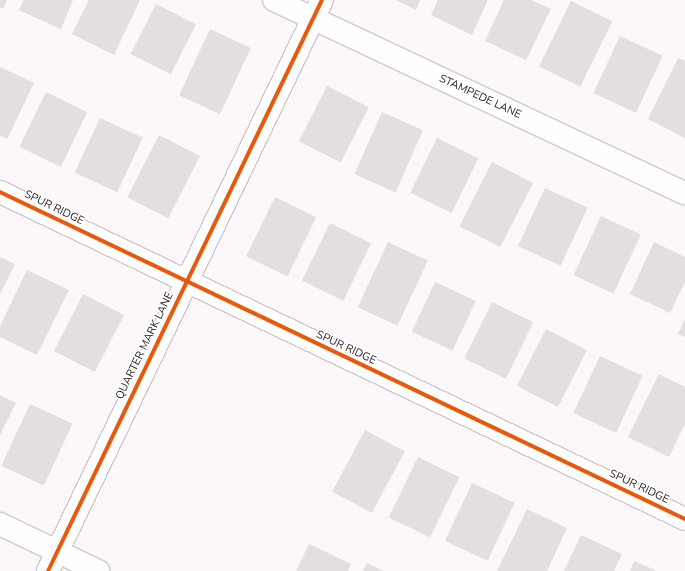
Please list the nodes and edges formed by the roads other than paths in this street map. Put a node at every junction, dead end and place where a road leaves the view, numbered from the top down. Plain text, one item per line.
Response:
1 (274, 0) edge
2 (317, 9) edge
3 (0, 192) edge
4 (685, 193) edge
5 (186, 281) junction
6 (685, 519) edge
7 (0, 524) edge
8 (57, 552) junction
9 (48, 571) edge
10 (98, 571) edge

1 - 2 street, STAMPEDE LANE
2 - 4 street, STAMPEDE LANE
2 - 5 street, QUARTER MARK LANE
3 - 5 street, SPUR RIDGE
5 - 6 street, SPUR RIDGE
5 - 8 street, QUARTER MARK LANE
7 - 8 street
8 - 9 street, QUARTER MARK LANE
8 - 10 street

